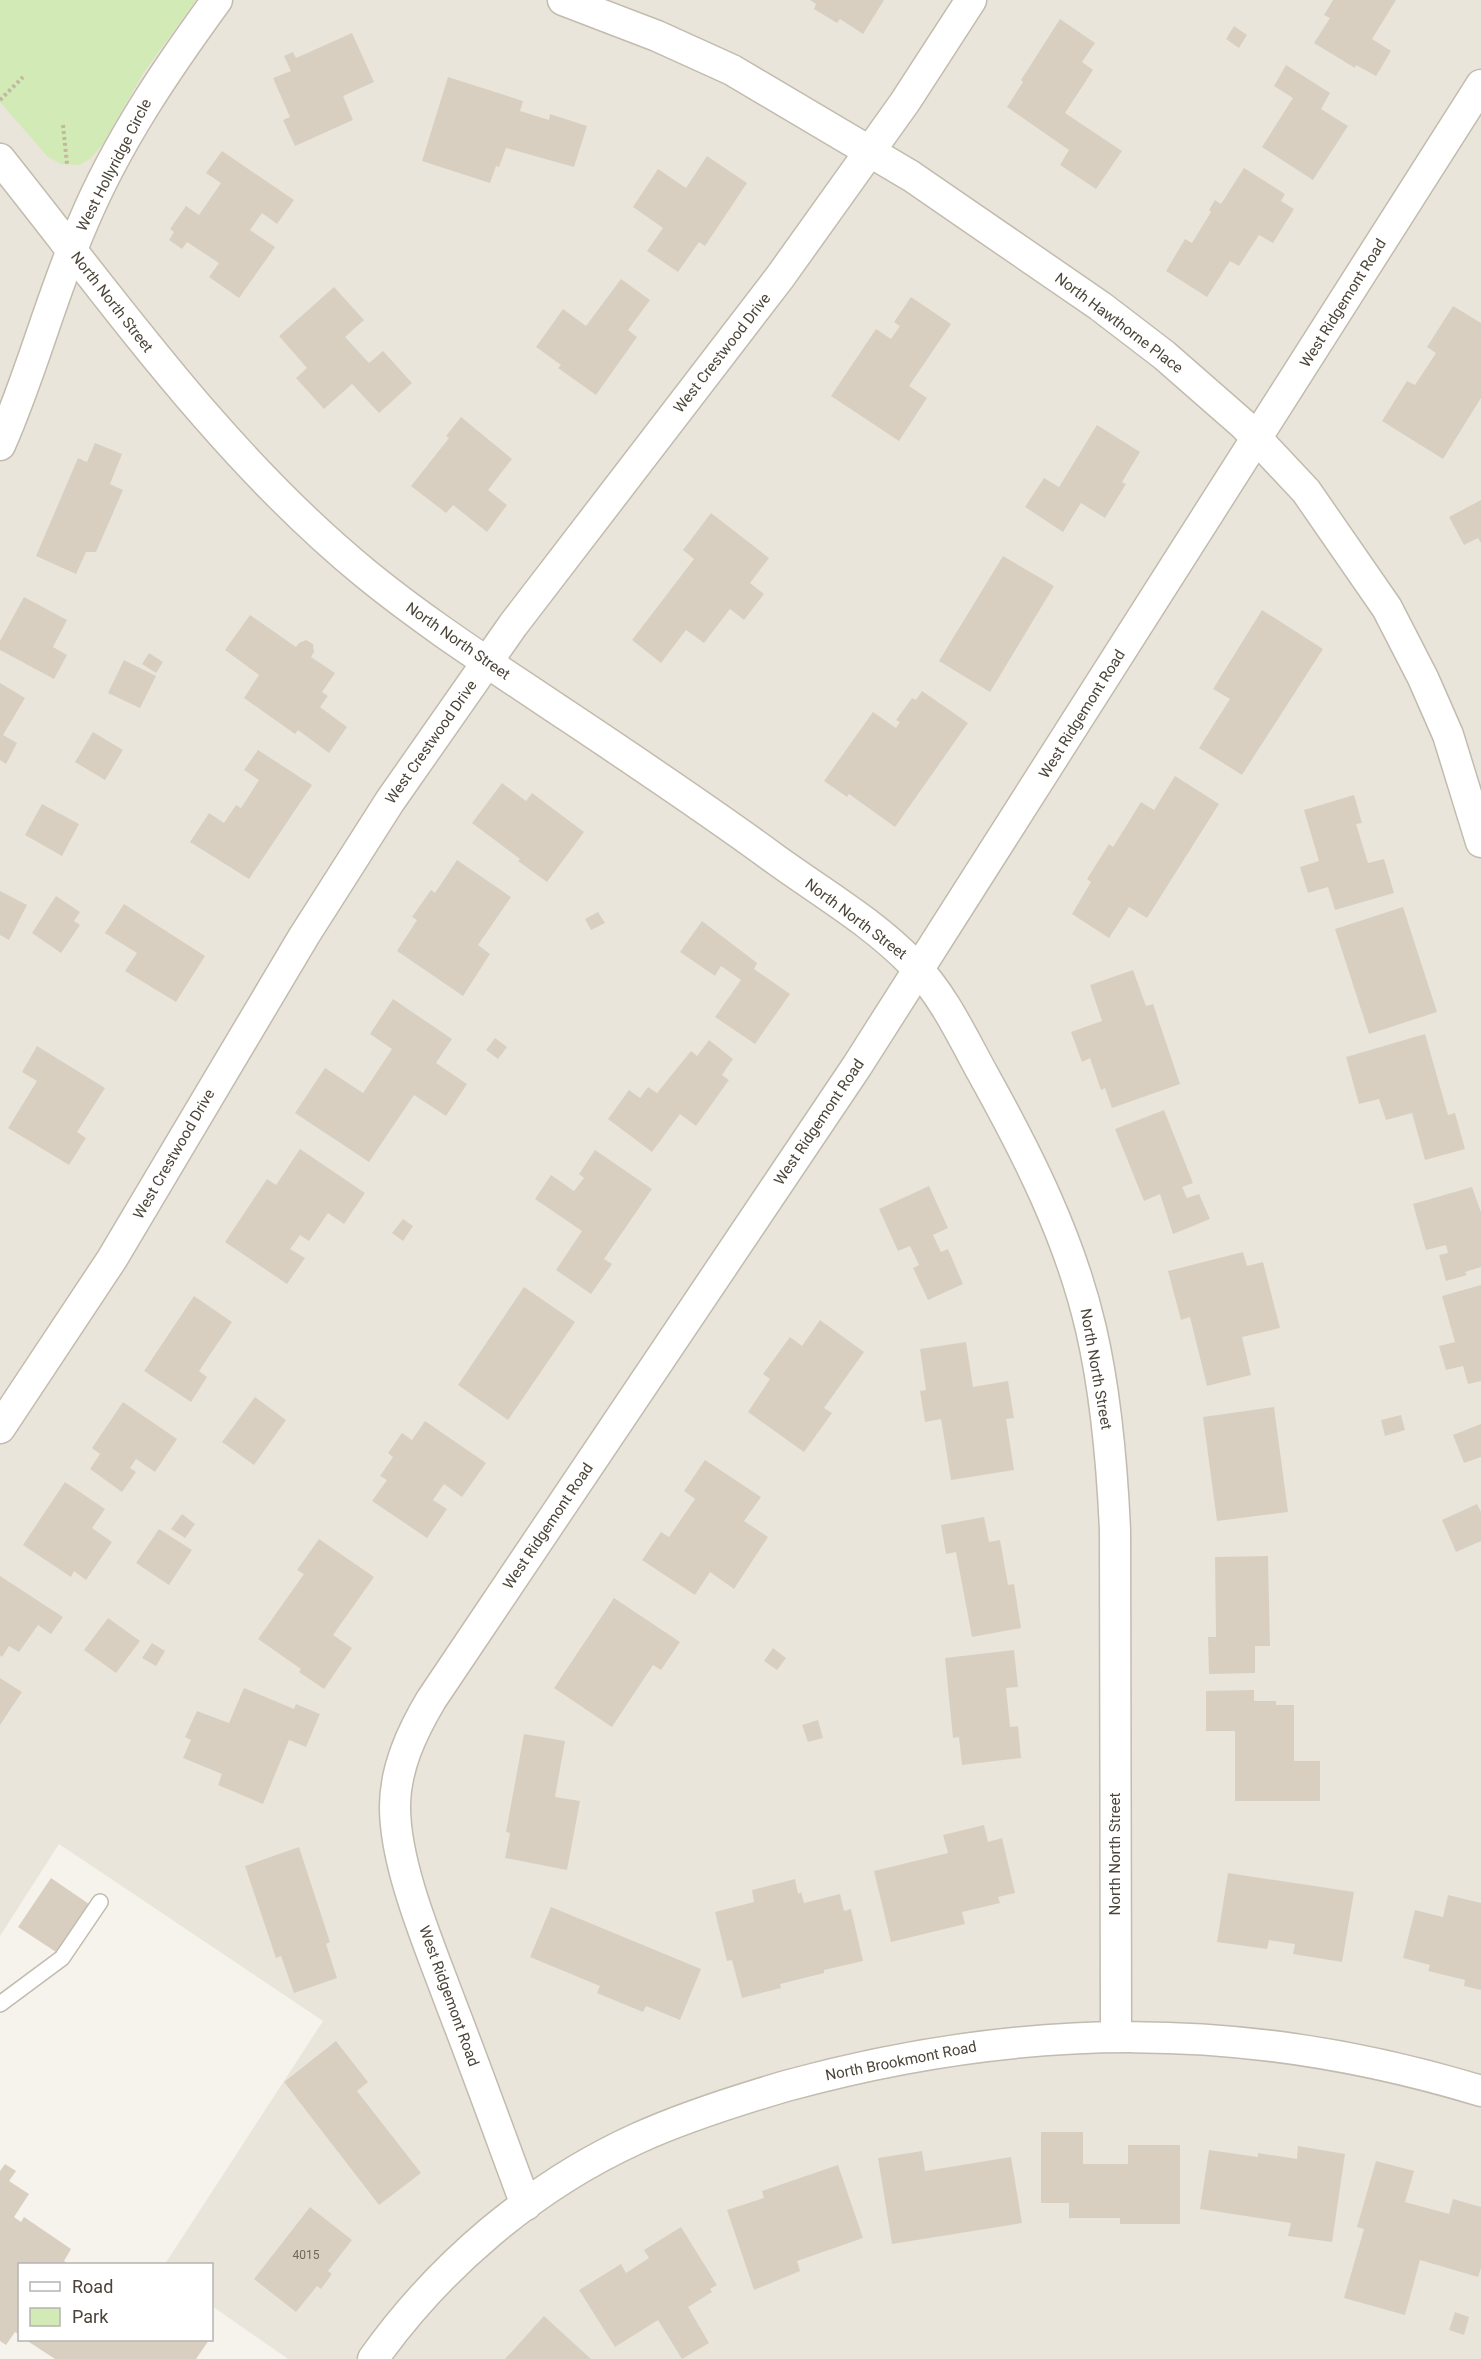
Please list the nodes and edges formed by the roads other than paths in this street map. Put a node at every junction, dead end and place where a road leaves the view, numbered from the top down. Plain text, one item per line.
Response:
1 (217, 0) edge
2 (563, 0) edge
3 (971, 0) edge
4 (1481, 85) edge
5 (871, 151) junction
6 (0, 159) edge
7 (71, 250) junction
8 (1257, 438) junction
9 (0, 445) edge
10 (486, 662) junction
11 (1481, 842) edge
12 (919, 970) junction
13 (0, 1428) edge
14 (100, 1902) dead end
15 (0, 2004) edge
16 (1116, 2036) junction
17 (1481, 2091) edge
18 (526, 2205) junction
19 (373, 2359) edge

1 - 7 street, West Hollyridge Circle
2 - 5 street, North Hawthorne Place
3 - 5 street, West Crestwood Drive
4 - 8 street, West Ridgemont Road
5 - 8 street, North Hawthorne Place
5 - 10 street, West Crestwood Drive
6 - 7 street, North North Street
7 - 9 street, West Hollyridge Circle
7 - 10 street, North North Street
8 - 11 street, North Hawthorne Place
8 - 12 street, West Ridgemont Road
10 - 12 street, North North Street
10 - 13 street, West Crestwood Drive
12 - 16 street, North North Street
12 - 18 street, West Ridgemont Road
14 - 15 lane
16 - 17 street, North Brookmont Road
16 - 18 street, North Brookmont Road
18 - 19 street, North Brookmont Road

